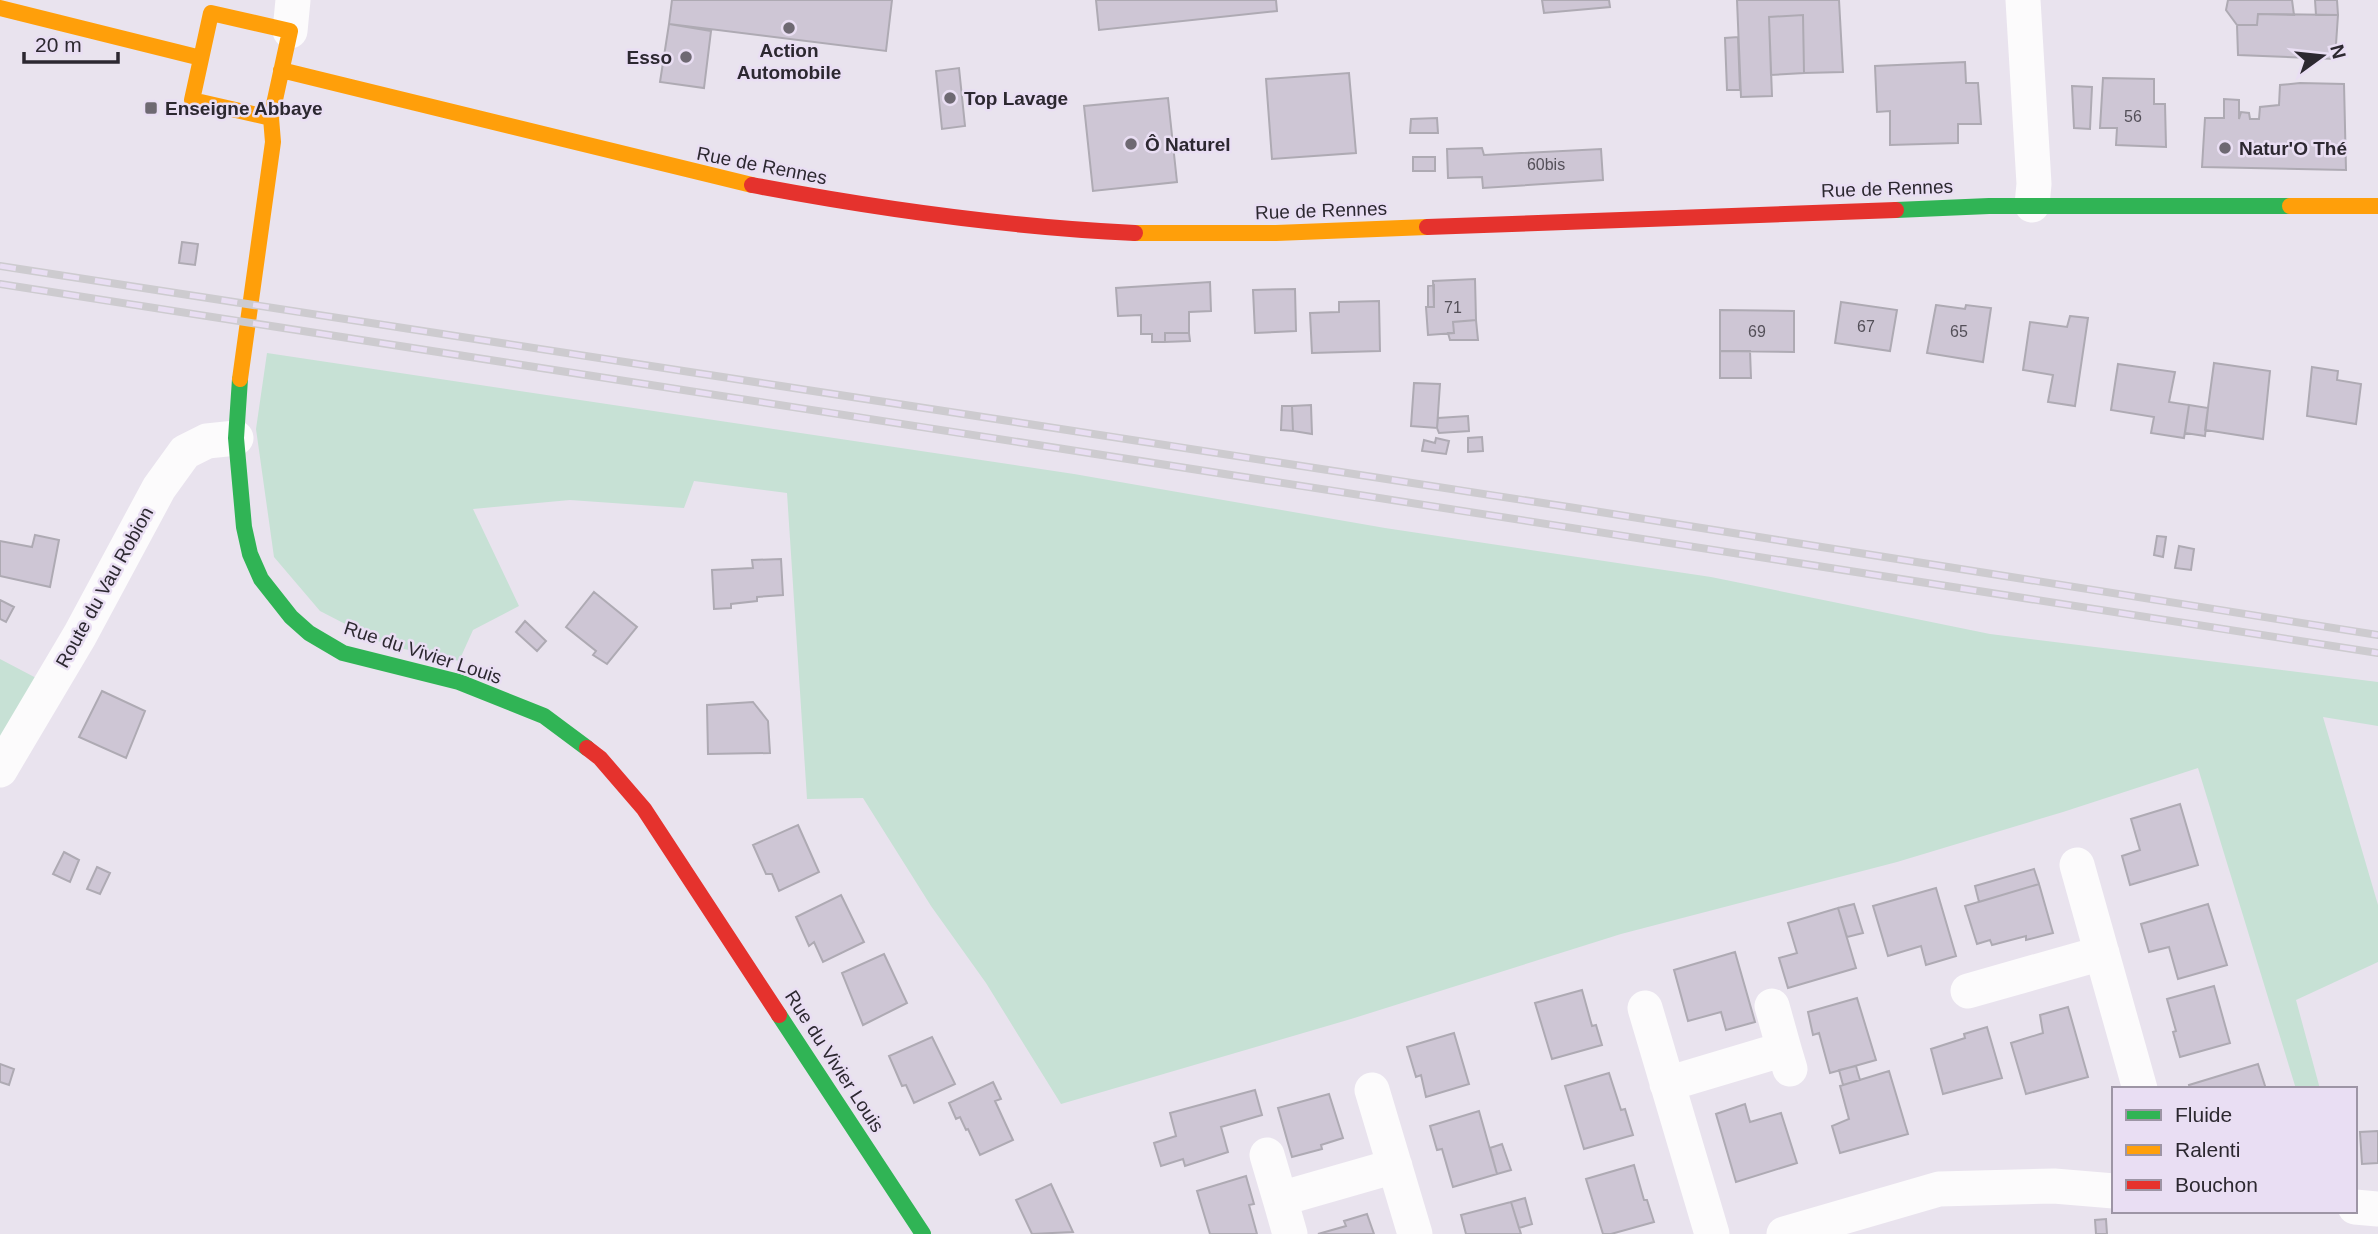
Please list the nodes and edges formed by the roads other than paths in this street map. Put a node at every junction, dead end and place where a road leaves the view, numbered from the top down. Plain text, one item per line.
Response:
1 (2023, 0) edge
2 (0, 8) edge
3 (292, 15) edge
4 (201, 58) junction
5 (281, 70) junction
6 (271, 118) junction
7 (2032, 205) junction
8 (2378, 206) edge
9 (236, 438) junction
10 (0, 770) edge
11 (2077, 865) dead end
12 (2102, 953) junction
13 (1968, 991) dead end
14 (1772, 1006) dead end
15 (1644, 1009) dead end
16 (1667, 1084) junction
17 (2139, 1087) edge
18 (1372, 1090) dead end
19 (1267, 1155) dead end
20 (1395, 1166) junction
21 (2112, 1191) edge
22 (1280, 1199) junction
23 (2357, 1207) edge
24 (2378, 1209) edge
25 (923, 1234) edge
26 (1290, 1234) edge
27 (1415, 1234) edge
28 (1712, 1234) edge
29 (1784, 1234) edge

1 - 7 street
2 - 4 main road
3 - 4 main road
3 - 5 main road, Rue du Vivier Louis
4 - 6 main road
5 - 6 main road, Rue du Vivier Louis
5 - 7 main road, Rue de Rennes
6 - 9 main road, Rue du Vivier Louis
7 - 8 main road, Rue de Rennes
9 - 10 street, Route du Vau Robion
9 - 25 main road, Rue du Vivier Louis
11 - 12 street
12 - 13 street
12 - 17 street
14 - 16 street
15 - 16 street
16 - 28 street
18 - 20 street
19 - 22 street
20 - 22 street
20 - 27 street
21 - 29 street
22 - 26 street
23 - 24 street

